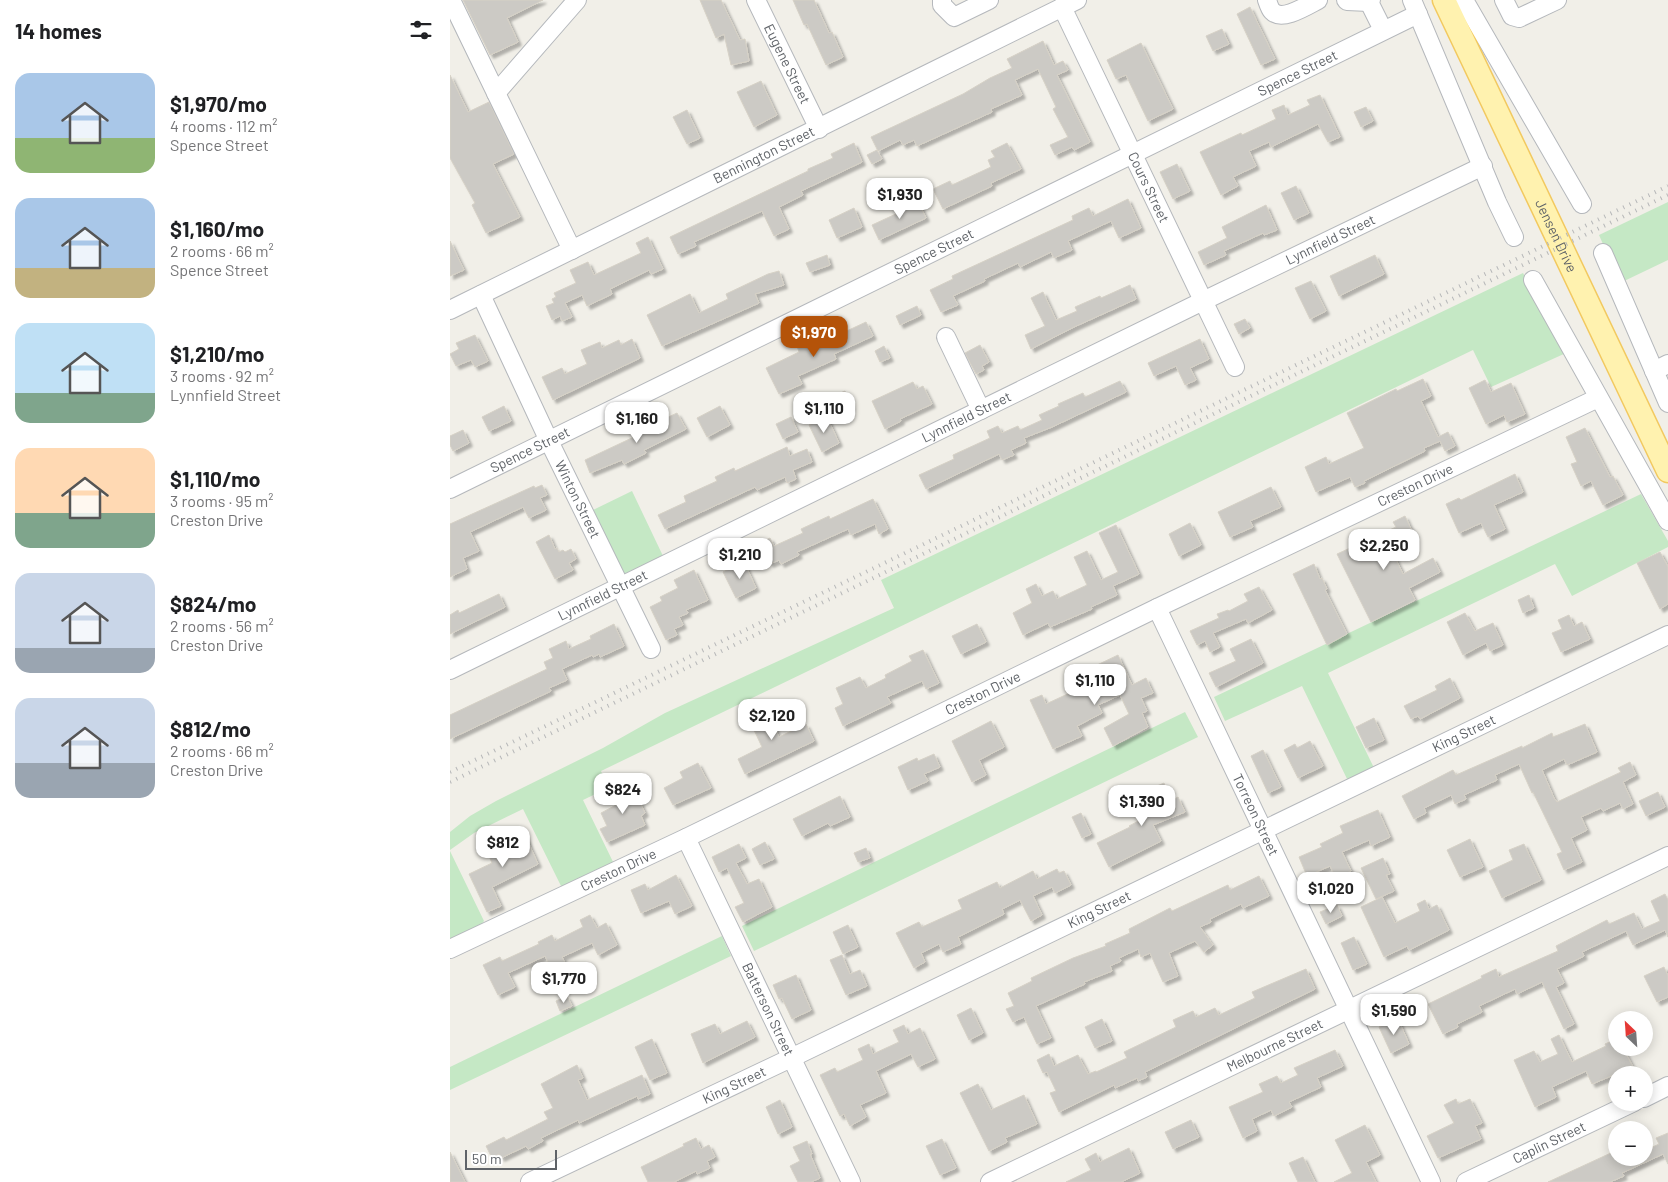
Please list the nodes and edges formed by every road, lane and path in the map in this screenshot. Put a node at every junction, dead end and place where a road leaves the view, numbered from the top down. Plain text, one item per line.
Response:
1 (451, 0) edge
2 (577, 0) edge
3 (756, 0) edge
4 (942, 0) edge
5 (989, 0) edge
6 (1267, 0) edge
7 (1318, 0) edge
8 (1346, 0) edge
9 (1444, 0) edge
10 (1464, 0) edge
11 (1504, 0) edge
12 (1558, 0) edge
13 (1370, 1) edge
14 (1070, 4) edge
15 (1415, 7) edge
16 (1383, 30) junction
17 (496, 93) junction
18 (819, 129) junction
19 (1132, 155) junction
20 (1483, 166) junction
21 (1582, 204) dead end
22 (1514, 237) dead end
23 (572, 250) junction
24 (1603, 253) dead end
25 (1533, 280) dead end
26 (481, 295) junction
27 (1203, 301) junction
28 (450, 310) edge
29 (946, 337) dead end
30 (1235, 367) dead end
31 (1661, 368) edge
32 (1598, 398) junction
33 (1668, 403) edge
34 (981, 410) junction
35 (549, 440) junction
36 (1668, 472) edge
37 (450, 489) edge
38 (1668, 521) edge
39 (621, 587) junction
40 (1157, 608) junction
41 (1668, 635) edge
42 (651, 649) dead end
43 (450, 670) edge
44 (1264, 831) junction
45 (686, 838) junction
46 (1668, 856) edge
47 (450, 949) edge
48 (1350, 1008) junction
49 (791, 1058) junction
50 (1668, 1086) edge
51 (1653, 1094) edge
52 (1615, 1111) edge
53 (530, 1182) edge
54 (851, 1182) edge
55 (990, 1182) edge
56 (1432, 1182) edge
57 (1466, 1182) edge

1 - 17 street
2 - 17 street
3 - 18 street, Eugene Street
4 - 5 street
6 - 7 street
8 - 13 street
9 - 36 main road, Jensen Drive
10 - 21 street
11 - 12 street
13 - 16 street
14 - 18 street, Bennington Street
14 - 19 street, Cours Street
15 - 16 street, Spence Street
15 - 20 street
16 - 19 street, Spence Street
17 - 23 street
18 - 23 street, Bennington Street
19 - 27 street, Cours Street
19 - 35 street, Spence Street
20 - 22 street
20 - 27 street, Lynnfield Street
23 - 26 street, Bennington Street
24 - 31 street
25 - 32 street
26 - 28 street, Bennington Street
26 - 35 street, Winton Street
27 - 30 street, Cours Street
27 - 34 street, Lynnfield Street
29 - 34 street
31 - 33 street
32 - 38 street
32 - 40 street, Creston Drive
34 - 39 street, Lynnfield Street
35 - 37 street, Spence Street
35 - 39 street, Winton Street
39 - 42 street, Winton Street
39 - 43 street, Lynnfield Street
40 - 44 street, Torreon Street
40 - 45 street, Creston Drive
41 - 44 street, King Street
44 - 48 street, Torreon Street
44 - 49 street, King Street
45 - 47 street, Creston Drive
45 - 49 street, Batterson Street
46 - 48 street, Melbourne Street
48 - 55 street, Melbourne Street
48 - 56 street, Torreon Street
49 - 53 street, King Street
49 - 54 street, Batterson Street
50 - 51 street
52 - 57 street, Caplin Street

